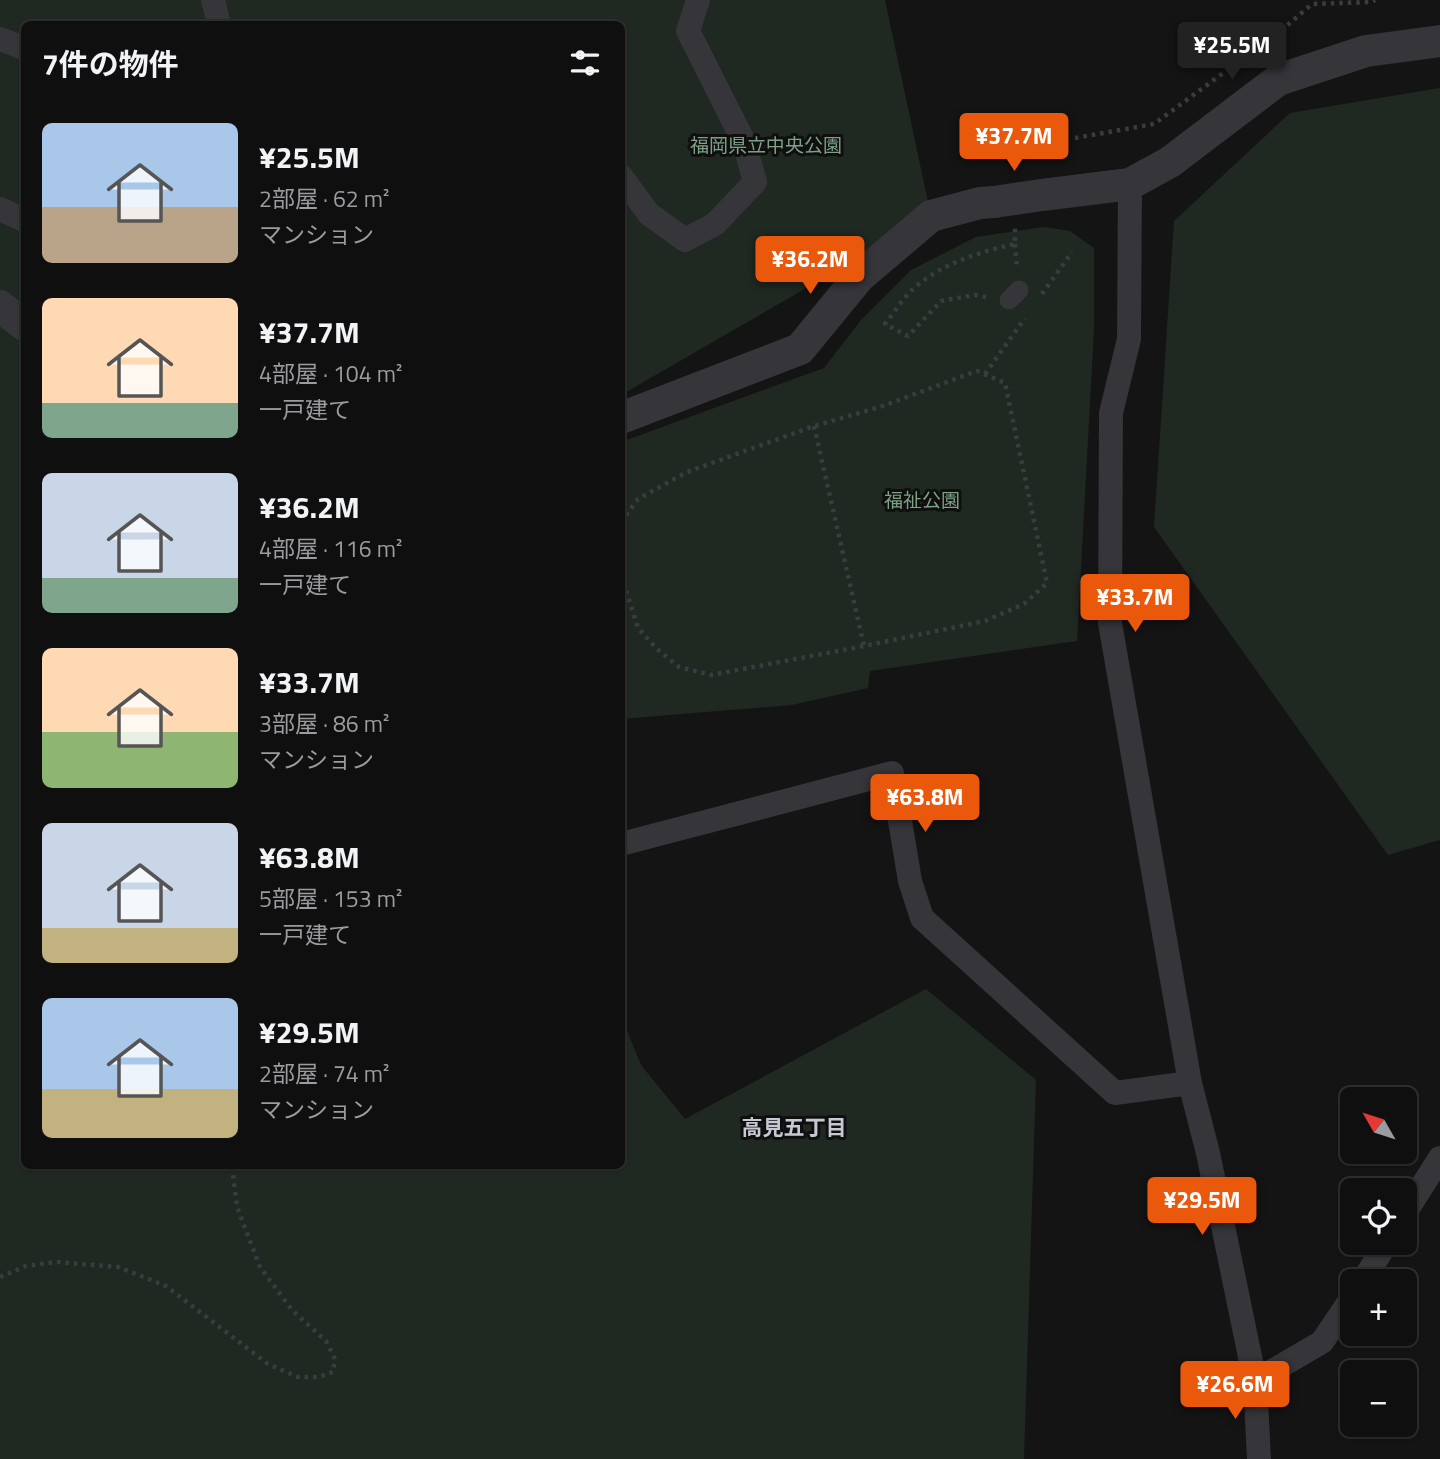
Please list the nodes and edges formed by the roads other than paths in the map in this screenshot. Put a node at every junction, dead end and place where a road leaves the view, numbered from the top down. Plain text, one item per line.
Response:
1 (213, 0) edge
2 (698, 0) edge
3 (218, 21) edge
4 (0, 39) edge
5 (1440, 41) edge
6 (21, 47) edge
7 (625, 182) edge
8 (1130, 184) junction
9 (0, 209) edge
10 (21, 219) edge
11 (0, 306) edge
12 (21, 323) edge
13 (625, 416) edge
14 (625, 843) edge
15 (1190, 1083) junction
16 (1440, 1158) edge
17 (1417, 1194) edge
18 (1340, 1315) edge
19 (1255, 1381) junction
20 (1259, 1459) edge

1 - 3 street
2 - 7 street
4 - 6 street
5 - 8 street
8 - 13 street, bridge
8 - 15 street
9 - 10 street
11 - 12 street
14 - 15 street
15 - 19 street
16 - 17 street
18 - 19 street
19 - 20 street

